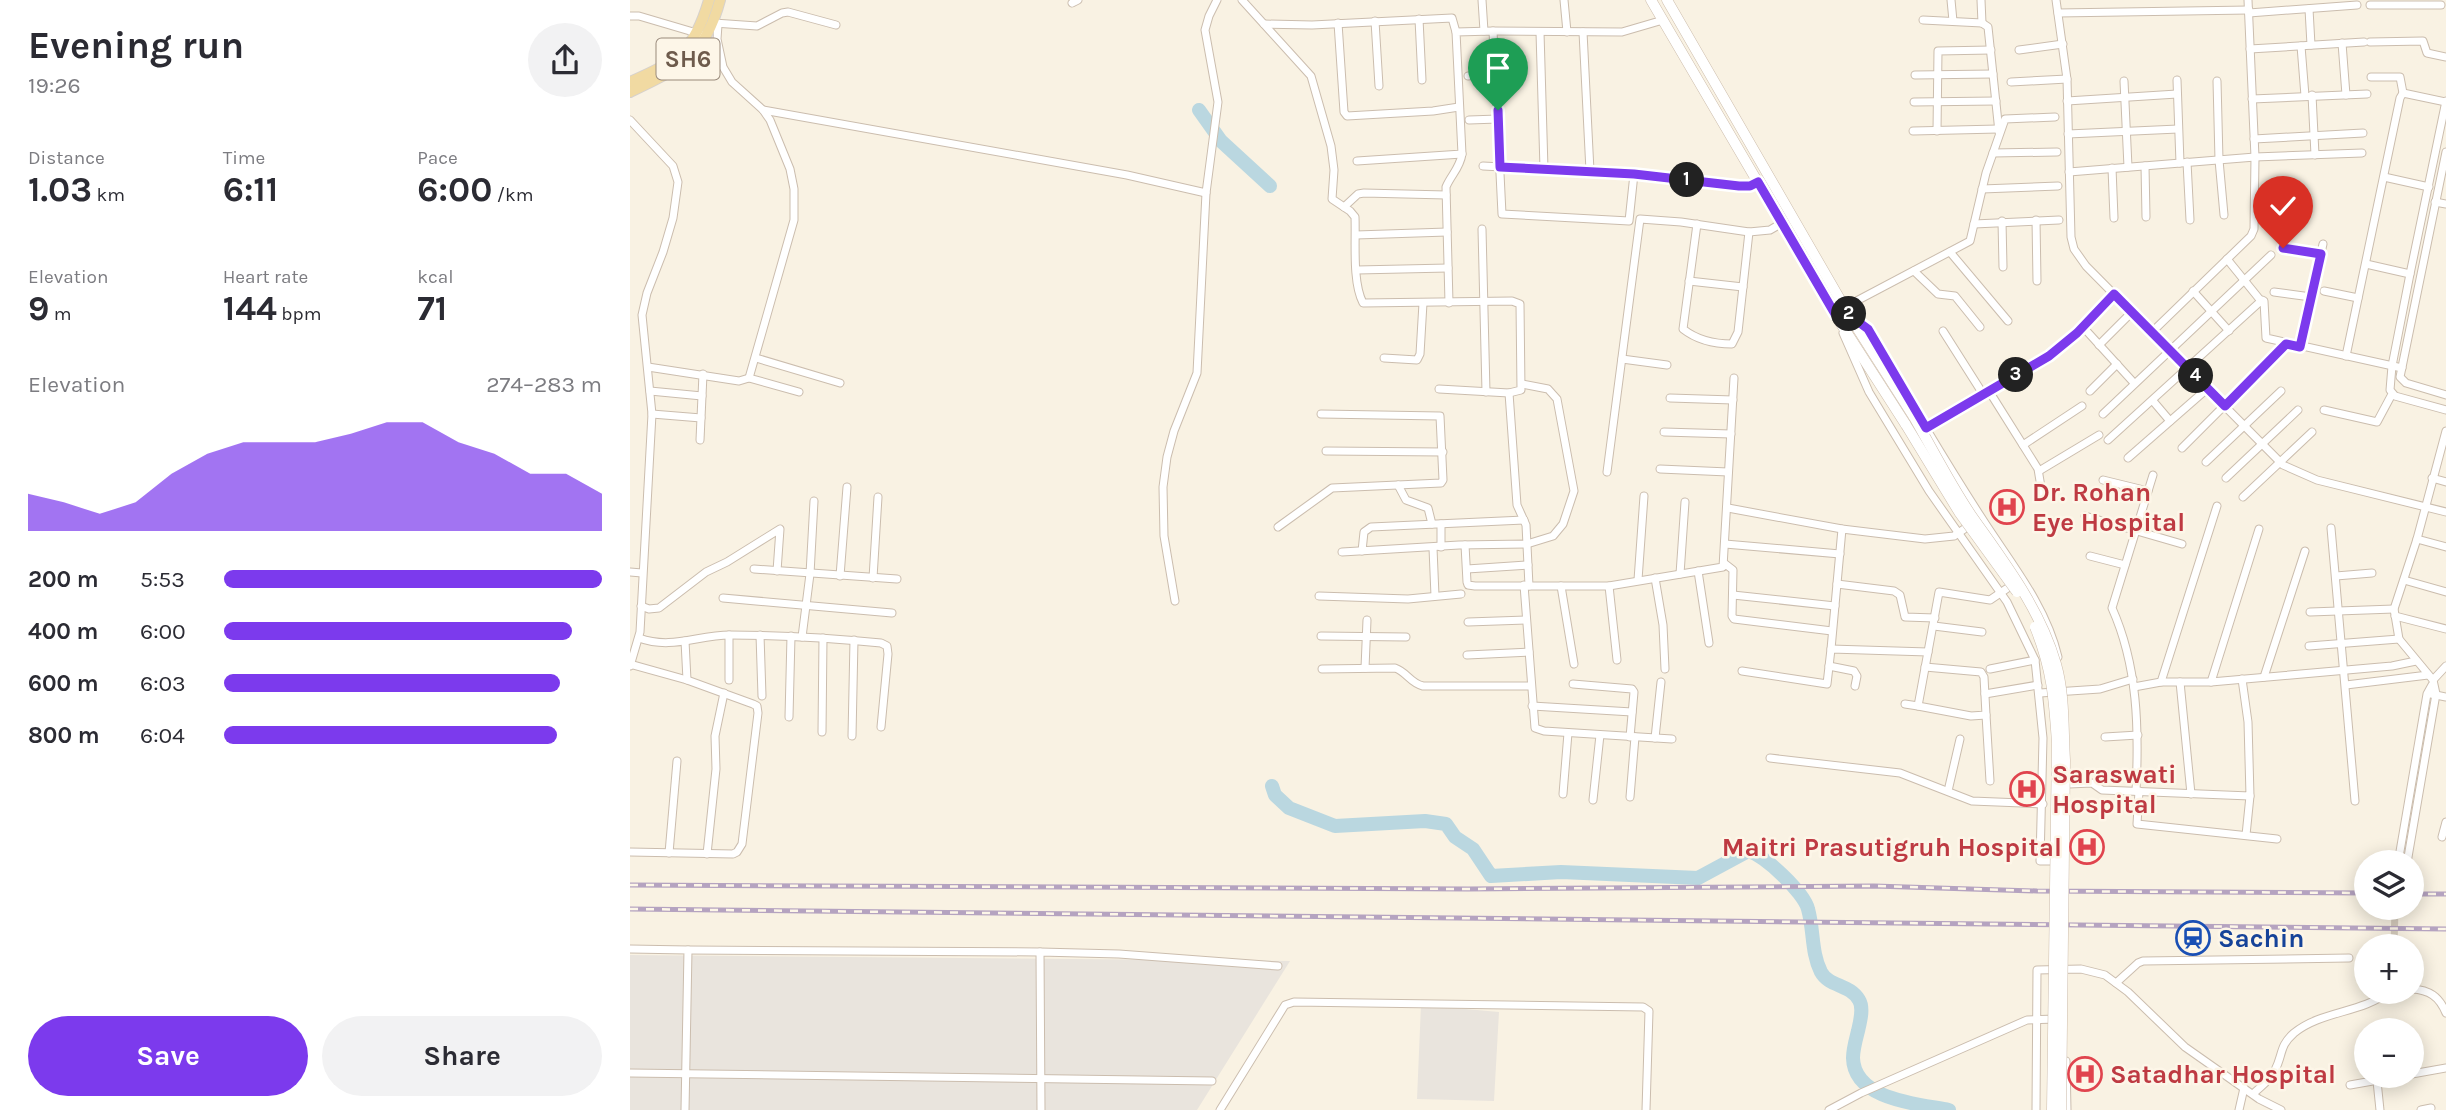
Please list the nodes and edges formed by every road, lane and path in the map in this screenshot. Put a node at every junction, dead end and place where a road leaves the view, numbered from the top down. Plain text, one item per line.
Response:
1 (709, 0) edge
2 (720, 0) edge
3 (1217, 0) edge
4 (1242, 0) edge
5 (1482, 0) edge
6 (1564, 0) edge
7 (1651, 0) edge
8 (1667, 0) edge
9 (1951, 0) edge
10 (1981, 0) edge
11 (2056, 0) edge
12 (2248, 0) edge
13 (2380, 2) edge
14 (2404, 2) edge
15 (2357, 5) dead end
16 (2370, 5) dead end
17 (2441, 5) dead end
18 (2307, 6) edge
19 (2249, 12) junction
20 (2059, 13) junction
21 (1676, 15) junction
22 (630, 16) edge
23 (1419, 19) junction
24 (1923, 20) dead end
25 (1375, 21) junction
26 (1953, 21) junction
27 (711, 22) junction
28 (1663, 22) junction
29 (1338, 23) junction
30 (1982, 23) junction
31 (836, 24) dead end
32 (1264, 24) junction
33 (1456, 32) junction
34 (1484, 32) junction
35 (1493, 32) junction
36 (1540, 32) junction
37 (1567, 32) junction
38 (1583, 32) junction
39 (702, 34) junction
40 (2342, 43) junction
41 (2063, 44) junction
42 (2311, 45) junction
43 (2301, 46) junction
44 (2250, 49) junction
45 (1992, 50) junction
46 (2019, 50) dead end
47 (2446, 57) edge
48 (1496, 73) junction
49 (1993, 74) junction
50 (1915, 75) dead end
51 (1937, 75) junction
52 (1468, 76) dead end
53 (2371, 77) dead end
54 (633, 78) edge
55 (2067, 79) junction
56 (1422, 80) dead end
57 (2178, 80) dead end
58 (2124, 81) dead end
59 (2217, 81) dead end
60 (2011, 82) dead end
61 (1379, 86) dead end
62 (1717, 86) junction
63 (630, 92) edge
64 (1705, 92) junction
65 (2403, 93) junction
66 (2177, 94) junction
67 (2346, 94) junction
68 (2367, 94) dead end
69 (2309, 96) junction
70 (2124, 98) junction
71 (2252, 99) junction
72 (1996, 101) junction
73 (2067, 101) junction
74 (2446, 101) edge
75 (1914, 102) dead end
76 (1936, 102) junction
77 (1459, 107) junction
78 (763, 110) junction
79 (2055, 117) dead end
80 (1498, 119) junction
81 (630, 120) edge
82 (1469, 120) dead end
83 (2178, 129) junction
84 (1913, 131) dead end
85 (1937, 131) junction
86 (2126, 132) junction
87 (1999, 133) junction
88 (2363, 133) dead end
89 (2068, 134) junction
90 (2314, 136) junction
91 (2254, 139) junction
92 (2057, 152) dead end
93 (2446, 152) edge
94 (1993, 153) junction
95 (2362, 153) dead end
96 (1462, 155) junction
97 (2315, 155) junction
98 (2255, 157) junction
99 (2219, 160) junction
100 (1357, 162) dead end
101 (2183, 163) junction
102 (1483, 166) dead end
103 (2145, 166) junction
104 (1500, 167) junction
105 (2128, 167) junction
106 (2112, 168) junction
107 (1544, 169) junction
108 (1590, 171) junction
109 (2069, 172) junction
110 (1634, 174) junction
111 (2384, 177) junction
112 (1758, 182) junction
113 (2058, 186) dead end
114 (2428, 187) junction
115 (1982, 189) junction
116 (1778, 190) junction
117 (1206, 193) junction
118 (1446, 195) junction
119 (1766, 196) junction
120 (2435, 202) junction
121 (2446, 204) edge
122 (1344, 207) junction
123 (2224, 215) dead end
124 (2146, 217) dead end
125 (1629, 218) junction
126 (2114, 218) dead end
127 (1640, 219) junction
128 (2036, 220) junction
129 (2059, 220) dead end
130 (2190, 220) dead end
131 (2002, 221) junction
132 (1782, 223) junction
133 (1697, 224) junction
134 (1974, 224) junction
135 (1482, 229) dead end
136 (1447, 232) junction
137 (1749, 232) junction
138 (1356, 235) junction
139 (2323, 244) dead end
140 (2283, 248) dead end
141 (1950, 252) junction
142 (2321, 254) junction
143 (2270, 256) dead end
144 (2227, 259) junction
145 (2365, 264) junction
146 (2003, 267) dead end
147 (1448, 268) junction
148 (1357, 271) junction
149 (1914, 271) junction
150 (2410, 274) junction
151 (2244, 280) junction
152 (1689, 281) junction
153 (2037, 281) dead end
154 (1743, 287) junction
155 (2193, 291) junction
156 (2324, 291) dead end
157 (2274, 292) dead end
158 (2114, 294) junction
159 (2311, 297) junction
160 (2358, 298) junction
161 (2262, 301) junction
162 (1485, 302) junction
163 (1423, 303) junction
164 (1449, 303) junction
165 (1847, 310) junction
166 (2132, 312) junction
167 (2211, 312) junction
168 (1837, 317) junction
169 (2008, 321) dead end
170 (1980, 327) dead end
171 (2082, 327) junction
172 (1943, 331) dead end
173 (2229, 331) junction
174 (2151, 332) junction
175 (2286, 344) junction
176 (2099, 345) junction
177 (2300, 347) junction
178 (2170, 350) junction
179 (1873, 352) junction
180 (2346, 356) junction
181 (756, 358) junction
182 (1384, 358) dead end
183 (1622, 359) junction
184 (1863, 359) junction
185 (1667, 365) dead end
186 (2117, 365) junction
187 (2392, 366) junction
188 (648, 367) junction
189 (2402, 368) junction
190 (2189, 369) junction
191 (703, 374) junction
192 (749, 378) junction
193 (1734, 378) dead end
194 (840, 383) dead end
195 (2134, 383) junction
196 (1522, 384) junction
197 (2207, 388) junction
198 (1439, 389) dead end
199 (650, 391) junction
200 (2090, 391) dead end
201 (2281, 391) dead end
202 (799, 392) dead end
203 (1486, 392) junction
204 (1509, 393) junction
205 (1986, 393) junction
206 (2392, 394) junction
207 (2446, 395) edge
208 (702, 396) junction
209 (1670, 398) dead end
210 (1733, 400) junction
211 (2153, 401) junction
212 (2082, 406) dead end
213 (2225, 406) junction
214 (2298, 410) dead end
215 (2324, 410) dead end
216 (2446, 410) edge
217 (652, 414) junction
218 (1321, 414) dead end
219 (2104, 414) dead end
220 (701, 418) junction
221 (1910, 421) junction
222 (2170, 421) junction
223 (2243, 425) junction
224 (1926, 428) junction
225 (2446, 431) edge
226 (1664, 432) dead end
227 (2312, 432) dead end
228 (1731, 434) junction
229 (2099, 435) dead end
230 (700, 440) dead end
231 (2108, 440) dead end
232 (2261, 443) junction
233 (2023, 445) junction
234 (2182, 448) dead end
235 (2444, 449) edge
236 (1326, 451) dead end
237 (1443, 452) junction
238 (2128, 458) dead end
239 (2206, 462) dead end
240 (2280, 462) junction
241 (1660, 469) dead end
242 (2039, 471) junction
243 (1607, 472) dead end
244 (1728, 472) junction
245 (2153, 475) dead end
246 (2226, 478) dead end
247 (2432, 478) junction
248 (2103, 480) dead end
249 (2446, 482) edge
250 (1398, 485) junction
251 (847, 487) dead end
252 (2148, 491) junction
253 (2042, 493) dead end
254 (1644, 496) dead end
255 (878, 498) dead end
256 (2243, 498) dead end
257 (814, 501) dead end
258 (1685, 502) dead end
259 (2217, 506) dead end
260 (2426, 506) junction
261 (1728, 508) junction
262 (2446, 512) edge
263 (2085, 516) dead end
264 (1981, 517) junction
265 (1524, 520) junction
266 (1432, 524) junction
267 (1441, 524) junction
268 (1278, 527) dead end
269 (2331, 528) dead end
270 (1842, 529) junction
271 (2259, 529) dead end
272 (2136, 530) junction
273 (1959, 533) junction
274 (2417, 539) junction
275 (1527, 544) junction
276 (1725, 544) junction
277 (2182, 544) dead end
278 (1465, 545) junction
279 (1437, 547) junction
280 (2446, 547) edge
281 (1362, 551) junction
282 (2305, 551) dead end
283 (1342, 552) dead end
284 (1840, 554) junction
285 (2090, 556) dead end
286 (1724, 563) junction
287 (1528, 565) junction
288 (2125, 565) junction
289 (754, 569) dead end
290 (1466, 569) junction
291 (777, 571) junction
292 (1698, 571) junction
293 (630, 572) edge
294 (642, 573) junction
295 (2372, 573) dead end
296 (810, 574) junction
297 (1680, 574) junction
298 (841, 576) junction
299 (2336, 576) junction
300 (873, 578) junction
301 (1655, 578) junction
302 (897, 579) dead end
303 (2021, 579) junction
304 (1638, 580) junction
305 (2404, 580) junction
306 (1837, 584) junction
307 (1527, 586) junction
308 (1561, 586) junction
309 (1609, 586) junction
310 (2001, 592) junction
311 (2446, 593) edge
312 (1461, 594) dead end
313 (1733, 595) junction
314 (1319, 596) dead end
315 (1435, 596) junction
316 (723, 598) dead end
317 (1175, 601) dead end
318 (806, 604) junction
319 (641, 606) junction
320 (1835, 607) junction
321 (2339, 611) junction
322 (892, 612) dead end
323 (2309, 612) dead end
324 (2395, 612) junction
325 (1367, 620) dead end
326 (1526, 620) junction
327 (1468, 622) dead end
328 (1934, 622) junction
329 (2446, 629) edge
330 (1832, 631) junction
331 (1982, 632) dead end
332 (729, 635) junction
333 (760, 635) junction
334 (791, 636) junction
335 (1321, 636) dead end
336 (1366, 636) junction
337 (802, 637) junction
338 (1406, 637) dead end
339 (639, 638) junction
340 (823, 638) junction
341 (2399, 639) junction
342 (854, 640) junction
343 (685, 641) junction
344 (1709, 642) dead end
345 (2342, 643) junction
346 (2309, 646) dead end
347 (1831, 649) junction
348 (1528, 652) junction
349 (1928, 652) junction
350 (1467, 655) dead end
351 (1618, 660) dead end
352 (2035, 660) junction
353 (2416, 662) junction
354 (1574, 664) dead end
355 (630, 665) edge
356 (1829, 666) junction
357 (2446, 666) edge
358 (1925, 667) junction
359 (1365, 668) junction
360 (1322, 669) dead end
361 (1665, 669) dead end
362 (1990, 669) dead end
363 (2345, 670) junction
364 (1742, 671) dead end
365 (2264, 677) junction
366 (2242, 679) junction
367 (687, 680) junction
368 (729, 680) dead end
369 (2431, 680) junction
370 (1661, 682) dead end
371 (2161, 682) junction
372 (2180, 682) junction
373 (2211, 682) junction
374 (2134, 683) junction
375 (1573, 684) dead end
376 (2038, 685) junction
377 (2346, 685) junction
378 (1531, 686) junction
379 (1855, 686) dead end
380 (724, 693) junction
381 (2066, 693) junction
382 (1985, 694) junction
383 (2040, 694) junction
384 (2431, 694) junction
385 (762, 696) dead end
386 (2446, 697) edge
387 (1905, 704) dead end
388 (1532, 706) junction
389 (1918, 706) junction
390 (1632, 712) junction
391 (1986, 715) junction
392 (789, 717) dead end
393 (881, 727) dead end
394 (822, 732) dead end
395 (1568, 733) junction
396 (1600, 735) junction
397 (2138, 735) junction
398 (852, 736) dead end
399 (1632, 737) junction
400 (2105, 737) dead end
401 (1654, 738) junction
402 (1672, 739) dead end
403 (1960, 739) dead end
404 (2423, 749) junction
405 (1770, 758) dead end
406 (677, 761) dead end
407 (1990, 780) dead end
408 (2069, 784) junction
409 (1948, 791) junction
410 (2138, 791) junction
411 (1563, 793) dead end
412 (2191, 794) junction
413 (2250, 796) junction
414 (1630, 797) dead end
415 (1593, 800) dead end
416 (2355, 802) dead end
417 (2043, 804) junction
418 (2246, 835) junction
419 (2277, 839) dead end
420 (2401, 850) edge
421 (2409, 850) edge
422 (630, 852) edge
423 (669, 853) junction
424 (707, 854) junction
425 (630, 949) edge
426 (688, 950) junction
427 (1040, 953) junction
428 (2349, 958) dead end
429 (1278, 966) dead end
430 (2066, 969) junction
431 (2116, 984) junction
432 (2424, 990) edge
433 (2368, 1004) edge
434 (2446, 1013) edge
435 (2037, 1018) junction
436 (2065, 1019) junction
437 (2446, 1068) edge
438 (2424, 1072) edge
439 (630, 1073) edge
440 (686, 1073) junction
441 (1041, 1078) junction
442 (1212, 1081) dead end
443 (2354, 1085) edge
444 (2350, 1086) dead end
445 (2244, 1088) junction
446 (2378, 1088) edge
447 (2253, 1094) junction
448 (2431, 1108) dead end
449 (685, 1110) edge
450 (1041, 1110) edge
451 (1220, 1110) edge
452 (1646, 1110) edge
453 (1829, 1110) edge
454 (2036, 1110) edge
455 (2052, 1110) edge
456 (2061, 1110) edge
457 (2067, 1110) edge
458 (2239, 1110) edge
459 (2281, 1110) edge
460 (2380, 1110) edge
461 (2421, 1110) edge

1 - 27 main road, SH6
2 - 27 main road, SH6
3 - 117 street
4 - 32 street
5 - 34 street
6 - 37 street
7 - 28 main road
8 - 21 main road
9 - 26 street
10 - 30 street
11 - 20 street
12 - 19 street
13 - 14 street
13 - 16 street
14 - 17 street
15 - 18 street
18 - 19 street
18 - 42 street
19 - 20 street
19 - 44 street
20 - 41 street
21 - 28 main road
21 - 62 main road
22 - 39 street
23 - 25 street
23 - 33 street
23 - 56 street
24 - 26 street
25 - 29 street
25 - 61 street
26 - 30 street
27 - 31 street
27 - 39 main road, SH6
27 - 78 street
28 - 38 street
28 - 64 main road
29 - 32 street
29 - 77 street
30 - 45 street
32 - 122 street
33 - 34 street
33 - 77 street
34 - 35 street
35 - 36 street
35 - 48 street
36 - 37 street
36 - 107 street
37 - 38 street
38 - 108 street
39 - 54 main road, SH6
39 - 63 main road, SH6
40 - 42 street
40 - 47 street
40 - 67 street
41 - 46 street
41 - 55 street
42 - 43 street
43 - 44 street
43 - 69 street
44 - 71 street
45 - 49 street
45 - 51 street
48 - 52 street
48 - 80 street
49 - 51 street
49 - 72 street
50 - 51 street
51 - 76 street
53 - 65 street
55 - 60 street
55 - 73 street
57 - 66 street
58 - 70 street
59 - 99 street
62 - 64 main road
62 - 116 main road
64 - 112 main road
65 - 74 street
65 - 111 street
66 - 70 street
66 - 83 street
67 - 68 street
67 - 69 street
69 - 71 street
69 - 90 street
70 - 73 street
70 - 86 street
71 - 91 street
72 - 76 street
72 - 87 street
73 - 89 street
74 - 114 street
75 - 76 street
76 - 85 street
77 - 96 street
78 - 117 street
78 - 181 street
79 - 87 street
80 - 82 street
80 - 104 street
81 - 188 street
83 - 86 street
83 - 101 street
84 - 85 street
85 - 87 street
86 - 89 street
86 - 105 street
87 - 94 street
88 - 90 street
89 - 109 street
90 - 91 street
90 - 97 street
91 - 98 street
92 - 94 street
93 - 120 street
94 - 115 street
95 - 97 street
96 - 100 street
96 - 118 street
97 - 98 street
98 - 99 street
98 - 144 street
99 - 101 street
99 - 123 street
101 - 103 street
101 - 130 street
102 - 104 street
103 - 105 street
103 - 124 street
104 - 107 street
104 - 125 street
105 - 106 street
106 - 109 street
106 - 126 street
107 - 108 street
108 - 110 street
109 - 158 street
110 - 112 street
110 - 125 street
111 - 114 street
111 - 145 street
112 - 119 main road
113 - 115 street
114 - 150 street
115 - 134 street
116 - 119 main road
116 - 165 main road
117 - 317 street
118 - 122 street
118 - 136 street
119 - 132 main road
120 - 121 street
120 - 189 street
122 - 138 street
125 - 127 street
127 - 133 street
127 - 183 street
128 - 129 street
128 - 131 street
128 - 153 street
131 - 134 street
131 - 146 street
132 - 137 street
132 - 168 main road
133 - 137 street
133 - 152 street
134 - 141 street
135 - 162 street
136 - 138 street
136 - 147 street
137 - 154 street
138 - 148 street
139 - 142 street
140 - 142 street
141 - 149 street
141 - 169 street
142 - 159 street
143 - 151 street
144 - 151 street
144 - 155 street
145 - 150 street
145 - 160 street
147 - 148 street
147 - 164 street
148 - 163 street
149 - 165 street
149 - 170 street
150 - 187 street
151 - 161 street
151 - 167 street
152 - 154 street
152 - 154 street
155 - 167 street
155 - 174 street
156 - 160 street
157 - 159 street
158 - 166 street
158 - 171 street
159 - 177 street
160 - 180 street
161 - 173 street
161 - 175 street
162 - 164 street
162 - 196 street
162 - 203 street
163 - 164 street
163 - 182 street
165 - 168 main road
165 - 179 main road
165 - 224 street
166 - 174 street
166 - 176 street
167 - 173 street
167 - 178 street
168 - 184 main road
168 - 273 street
171 - 176 street
171 - 205 street
172 - 205 street
173 - 190 street
174 - 178 street
175 - 177 street
175 - 213 street
176 - 186 street
177 - 180 street
178 - 190 street
178 - 195 street
179 - 184 main road
179 - 221 main road
180 - 187 street
181 - 192 street
181 - 194 street
183 - 185 street
183 - 243 street
184 - 221 main road
186 - 195 street
186 - 200 street
187 - 189 street
187 - 206 street
188 - 191 street
188 - 199 street
189 - 207 street
190 - 197 street
190 - 211 street
191 - 192 street
191 - 208 street
192 - 202 street
193 - 210 street
195 - 219 street
196 - 204 street
196 - 275 street
197 - 213 street
197 - 222 street
198 - 203 street
199 - 208 street
199 - 217 street
201 - 223 street
203 - 204 street
204 - 265 street
205 - 224 street
205 - 233 street
206 - 215 street
206 - 216 street
208 - 220 street
209 - 210 street
210 - 228 street
211 - 222 street
211 - 231 street
212 - 233 street
213 - 223 street
213 - 234 street
214 - 232 street
217 - 220 street
217 - 294 street
218 - 237 street
220 - 230 street
221 - 455 main road, bridge
221 - 456 main road, bridge
222 - 238 street
223 - 232 street
223 - 239 street
224 - 264 street
225 - 235 street
226 - 228 street
227 - 240 street
228 - 244 street
229 - 242 street
232 - 240 street
232 - 246 street
233 - 242 street
235 - 247 street
236 - 237 street
237 - 250 street
240 - 256 street
240 - 260 street
241 - 244 street
242 - 253 street
244 - 261 street
245 - 252 street
247 - 249 street
247 - 260 street
248 - 252 street
250 - 266 street
250 - 268 street
251 - 298 street
252 - 272 street
254 - 304 street
255 - 300 street
257 - 296 street
258 - 297 street
259 - 371 street
260 - 262 street
260 - 274 street
261 - 270 street
261 - 276 street
263 - 272 street
264 - 273 street
264 - 303 street
265 - 267 street
265 - 275 street
266 - 267 street
266 - 281 street
267 - 279 street
269 - 299 street
270 - 273 street
270 - 284 street
271 - 373 street
272 - 277 street
272 - 288 street
273 - 310 street
274 - 280 street
274 - 305 street
275 - 278 street
275 - 287 street
276 - 284 street
276 - 286 street
278 - 279 street
278 - 290 street
279 - 281 street
279 - 315 street
281 - 283 street
282 - 365 street
284 - 306 street
285 - 288 street
286 - 292 street
286 - 313 street
287 - 290 street
287 - 307 street
288 - 374 street
289 - 291 street
290 - 307 street
291 - 296 street
291 - 319 street
292 - 297 street
292 - 344 street
293 - 294 street
294 - 319 street
295 - 299 street
296 - 298 street
296 - 318 street
297 - 301 street
298 - 300 street
299 - 321 street
300 - 302 street
301 - 304 street
301 - 361 street
303 - 310 street
303 - 381 street
304 - 309 street
305 - 311 street
305 - 324 street
306 - 320 street
306 - 328 street
307 - 308 street
307 - 326 street
308 - 309 street
308 - 354 street
309 - 351 street
310 - 328 street
310 - 352 street
312 - 315 street
313 - 320 street
313 - 330 street
314 - 315 street
316 - 318 street
318 - 322 street
318 - 337 street
319 - 339 street
320 - 330 street
321 - 323 street
321 - 324 street
321 - 345 street
324 - 329 street
324 - 341 street
325 - 336 street
326 - 327 street
326 - 348 street
328 - 331 street
328 - 349 street
330 - 347 street
332 - 333 street
332 - 343 street
332 - 368 street
333 - 334 street
333 - 385 street
334 - 337 street
334 - 392 street
335 - 336 street
336 - 338 street
336 - 359 street
337 - 340 street
339 - 343 street
339 - 355 street
340 - 342 street
340 - 394 street
341 - 345 street
341 - 353 street
342 - 393 street
342 - 398 street
343 - 367 street
345 - 346 street
345 - 363 street
347 - 349 street
347 - 356 street
348 - 350 street
348 - 378 street
349 - 358 street
352 - 362 street
352 - 376 street
353 - 363 street
353 - 369 street
355 - 367 street
356 - 364 street
356 - 379 street
357 - 369 street
358 - 382 street
358 - 389 street
359 - 360 street
359 - 378 street
363 - 365 street
363 - 377 street
365 - 366 street
366 - 373 street
366 - 413 street
367 - 380 street
369 - 377 street
369 - 384 street
370 - 401 street
371 - 372 street
371 - 374 street
372 - 373 street
372 - 412 street
374 - 381 street
374 - 397 street
375 - 390 street
376 - 382 street
376 - 383 street
377 - 416 street
378 - 388 street
380 - 424 street
380 - 424 street
381 - 383 street
381 - 408 street
382 - 391 street
383 - 417 street
384 - 386 street
384 - 404 street
387 - 389 street
388 - 390 street
388 - 395 street
389 - 391 street
390 - 399 street
391 - 407 street
395 - 396 street
395 - 411 street
396 - 399 street
396 - 415 street
397 - 400 street
397 - 410 street
399 - 401 street
399 - 414 street
401 - 402 street
403 - 409 street
404 - 420 street
404 - 421 street
405 - 409 street
406 - 423 street
408 - 410 street
408 - 417 street
409 - 417 street
410 - 412 street
410 - 418 street
412 - 413 street
413 - 418 street
418 - 419 street
422 - 423 street
423 - 424 street
425 - 426 street
426 - 427 street
426 - 440 street
427 - 429 street
427 - 441 street
428 - 431 street
430 - 431 street
430 - 435 street
430 - 436 street
431 - 445 street
432 - 434 street
433 - 447 street
435 - 436 street
435 - 453 street
435 - 454 street
436 - 457 street
437 - 438 street
439 - 440 street
440 - 441 street
440 - 449 street
441 - 442 street
441 - 450 street
443 - 444 street
445 - 447 street
445 - 458 street
446 - 460 street
447 - 459 street
448 - 461 street
451 - 452 street

